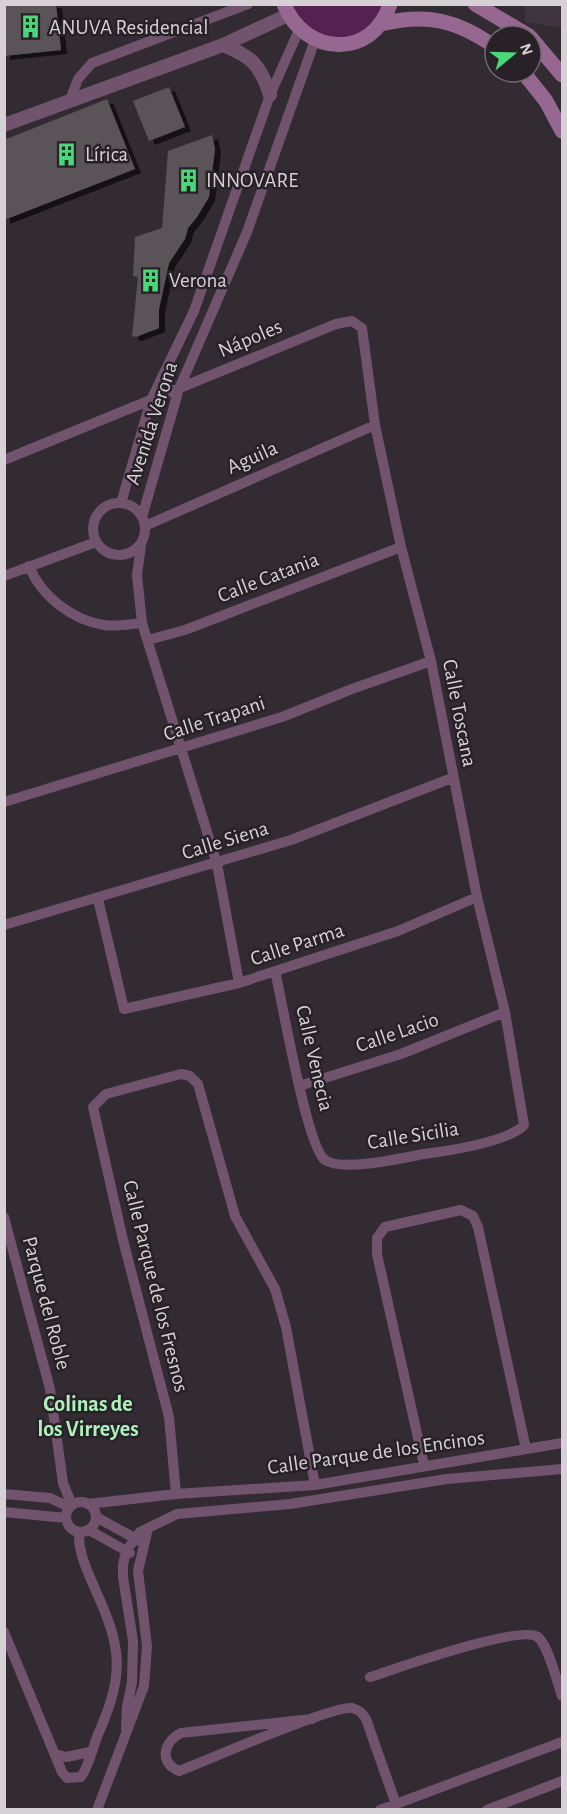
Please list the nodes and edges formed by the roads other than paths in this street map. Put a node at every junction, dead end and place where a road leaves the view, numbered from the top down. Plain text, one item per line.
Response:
1 (248, 4) edge
2 (390, 4) edge
3 (475, 4) edge
4 (286, 10) edge
5 (381, 24) junction
6 (508, 24) edge
7 (299, 30) junction
8 (483, 38) edge
9 (315, 40) junction
10 (223, 45) junction
11 (543, 52) edge
12 (562, 75) edge
13 (533, 84) edge
14 (270, 95) junction
15 (70, 100) junction
16 (4, 125) edge
17 (562, 131) edge
18 (227, 225) junction
19 (247, 232) junction
20 (194, 311) junction
21 (211, 319) junction
22 (336, 324) joint
23 (179, 389) junction
24 (151, 400) junction
25 (375, 425) junction
26 (4, 460) edge
27 (121, 503) junction
28 (144, 521) junction
29 (96, 542) junction
30 (141, 545) junction
31 (400, 547) junction
32 (126, 555) junction
33 (29, 566) junction
34 (137, 575) junction
35 (4, 576) edge
36 (142, 623) junction
37 (148, 640) junction
38 (431, 661) junction
39 (182, 749) junction
40 (453, 778) junction
41 (4, 802) edge
42 (217, 864) junction
43 (477, 897) junction
44 (98, 900) junction
45 (4, 925) edge
46 (276, 971) junction
47 (239, 983) junction
48 (505, 1012) junction
49 (299, 1086) junction
50 (516, 1131) joint
51 (317, 1152) joint
52 (4, 1217) edge
53 (562, 1443) edge
54 (526, 1449) junction
55 (424, 1465) junction
56 (562, 1469) edge
57 (315, 1485) junction
58 (4, 1494) edge
59 (176, 1494) junction
60 (88, 1504) junction
61 (70, 1506) junction
62 (4, 1512) edge
63 (96, 1517) junction
64 (66, 1518) junction
65 (84, 1531) junction
66 (138, 1540) junction
67 (126, 1551) junction
68 (140, 1559) junction
69 (4, 1632) edge
70 (370, 1677) dead end
71 (562, 1696) edge
72 (312, 1719) junction
73 (126, 1729) junction
74 (562, 1742) edge
75 (90, 1752) junction
76 (55, 1754) junction
77 (562, 1781) edge
78 (397, 1807) edge
79 (97, 1809) edge
80 (380, 1809) edge
81 (487, 1809) edge

1 - 15 street
2 - 5 main road
3 - 6 main road
4 - 7 main road
4 - 10 street
5 - 8 main road
5 - 9 main road
7 - 9 main road
7 - 14 street, Avenida Verona
9 - 19 street, Avenida Verona
10 - 14 street
10 - 15 street
11 - 12 main road
13 - 17 main road
14 - 18 street, Avenida Verona
15 - 16 street
18 - 19 street
18 - 20 street, Avenida Verona
19 - 21 street, Avenida Verona
20 - 21 street
20 - 24 street, Avenida Verona
21 - 23 street, Avenida Verona
22 - 23 street, Nápoles
22 - 25 street, Calle Toscana
23 - 24 street, Nápoles
23 - 28 street, Avenida Verona
24 - 26 street, Nápoles
24 - 27 street, Avenida Verona
25 - 28 street, Aguila
25 - 31 street, Calle Toscana
27 - 28 street
27 - 29 street
28 - 30 street
29 - 32 street
29 - 33 street
30 - 32 street
30 - 34 street
31 - 37 street, Calle Catania
31 - 38 street, Calle Toscana
32 - 34 street
33 - 35 street
33 - 36 street
34 - 36 street
36 - 37 street
37 - 39 street
38 - 39 street, Calle Trapani
38 - 40 street, Calle Toscana
39 - 41 street, Calle Trapani
39 - 42 street
40 - 42 street, Calle Siena
40 - 43 street, Calle Toscana
42 - 44 street, Calle Siena
42 - 47 street
43 - 46 street, Calle Parma
43 - 48 street, Calle Toscana
44 - 45 street, Calle Siena
44 - 47 street, Calle Parma
46 - 47 street, Calle Parma
46 - 49 street, Calle Venecia
48 - 49 street, Calle Lacio
48 - 50 street, Calle Toscana
49 - 51 street, Calle Venecia
50 - 51 street, Calle Sicilia
52 - 61 street, Parque del Roble
53 - 54 street, Calle Parque de los Encinos
54 - 55 street, Calle Parque de los Encinos
54 - 55 street
55 - 57 street, Calle Parque de los Encinos
56 - 66 street
57 - 59 street, Calle Parque de los Encinos
57 - 59 street, Calle Parque de los Fresnos
58 - 61 street
59 - 60 street, Calle Parque de los Encinos
60 - 61 street
60 - 63 street
61 - 64 street
62 - 64 street
63 - 65 street
63 - 66 street
64 - 65 street
65 - 67 street
65 - 75 street
66 - 67 street
66 - 68 street
67 - 68 street
67 - 73 street
68 - 73 street
69 - 76 street
70 - 71 street
72 - 72 street
72 - 78 street
73 - 79 street
74 - 78 street
75 - 76 street
75 - 76 street
77 - 81 street
78 - 80 street

